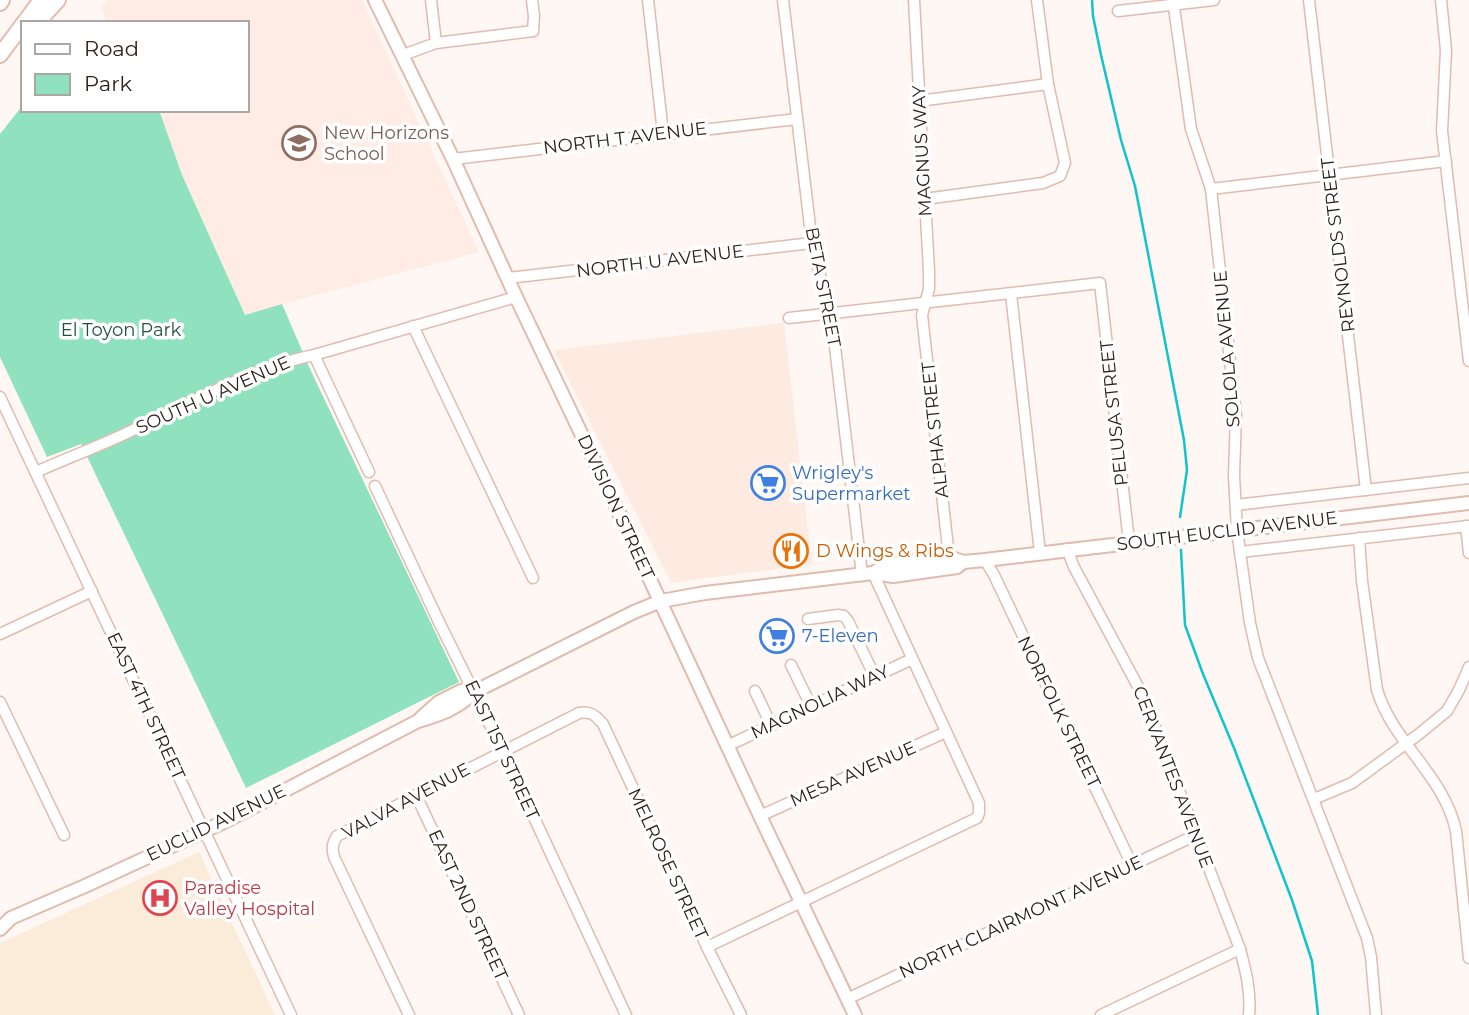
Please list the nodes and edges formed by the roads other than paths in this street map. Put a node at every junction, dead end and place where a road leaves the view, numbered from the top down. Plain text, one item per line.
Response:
1 (41, 0) edge
2 (58, 0) edge
3 (375, 0) edge
4 (431, 0) edge
5 (532, 0) edge
6 (648, 0) edge
7 (783, 0) edge
8 (914, 0) edge
9 (1037, 0) edge
10 (1214, 0) edge
11 (1309, 0) edge
12 (1441, 0) edge
13 (1174, 2) edge
14 (1118, 11) dead end
15 (25, 21) edge
16 (39, 21) edge
17 (21, 27) edge
18 (21, 40) edge
19 (436, 43) junction
20 (0, 55) edge
21 (403, 55) junction
22 (0, 64) edge
23 (1048, 84) junction
24 (919, 101) junction
25 (797, 119) junction
26 (663, 133) junction
27 (453, 159) junction
28 (1446, 161) junction
29 (1329, 175) junction
30 (1211, 189) junction
31 (925, 199) junction
32 (812, 243) junction
33 (508, 278) junction
34 (1011, 294) junction
35 (516, 297) junction
36 (926, 302) junction
37 (831, 313) junction
38 (789, 318) dead end
39 (413, 326) junction
40 (314, 355) junction
41 (1469, 361) edge
42 (0, 397) edge
43 (36, 472) junction
44 (369, 472) dead end
45 (1469, 478) edge
46 (375, 486) dead end
47 (1366, 489) junction
48 (1469, 503) edge
49 (1236, 505) junction
50 (1467, 526) edge
51 (1237, 531) junction
52 (1359, 538) junction
53 (1129, 542) junction
54 (1067, 549) junction
55 (1240, 552) junction
56 (1040, 553) junction
57 (1469, 553) edge
58 (949, 557) junction
59 (985, 560) junction
60 (963, 562) junction
61 (867, 574) junction
62 (533, 578) dead end
63 (92, 591) junction
64 (661, 601) junction
65 (808, 619) dead end
66 (0, 634) edge
67 (912, 659) junction
68 (791, 665) dead end
69 (1469, 667) edge
70 (875, 677) junction
71 (755, 691) dead end
72 (474, 692) junction
73 (0, 702) edge
74 (811, 706) junction
75 (594, 714) joint
76 (771, 725) junction
77 (946, 733) junction
78 (1407, 743) junction
79 (727, 746) junction
80 (503, 751) junction
81 (416, 795) junction
82 (1314, 799) junction
83 (760, 816) junction
84 (203, 830) junction
85 (64, 835) dead end
86 (1196, 835) junction
87 (1132, 865) junction
88 (800, 902) junction
89 (6, 918) edge
90 (0, 929) edge
91 (707, 947) junction
92 (1240, 949) junction
93 (1469, 958) edge
94 (847, 999) junction
95 (290, 1015) edge
96 (409, 1015) edge
97 (519, 1015) edge
98 (626, 1015) edge
99 (741, 1015) edge
100 (855, 1015) edge
101 (1101, 1015) edge
102 (1249, 1015) edge
103 (1376, 1015) edge

1 - 15 highway
2 - 16 highway
3 - 21 main road, DIVISION STREET
4 - 19 street
5 - 19 street
6 - 26 street
7 - 25 street, BETA STREET
8 - 24 street, MAGNUS WAY
9 - 23 street
10 - 13 street
11 - 29 street, REYNOLDS STREET
12 - 28 street
13 - 14 street
13 - 30 street, SOLOLA AVENUE
17 - 20 highway
18 - 22 highway
19 - 21 street
21 - 27 main road, DIVISION STREET
23 - 24 street
23 - 31 street
24 - 31 street, MAGNUS WAY
25 - 26 street, NORTH T AVENUE
25 - 32 street, BETA STREET
26 - 27 street, NORTH T AVENUE
27 - 33 main road, DIVISION STREET
28 - 29 street
28 - 41 street
29 - 30 street
29 - 47 street, REYNOLDS STREET
30 - 49 street, SOLOLA AVENUE
31 - 36 street, MAGNUS WAY
32 - 33 street, NORTH U AVENUE
32 - 37 street, BETA STREET
33 - 35 main road, DIVISION STREET
34 - 36 street
34 - 53 street, PELUSA STREET
34 - 56 street
35 - 39 street, SOUTH U AVENUE
35 - 64 main road, DIVISION STREET
36 - 37 street
36 - 58 street, ALPHA STREET
37 - 38 street
37 - 61 street, BETA STREET
39 - 40 street, SOUTH U AVENUE
39 - 62 street
40 - 43 street, SOUTH U AVENUE
40 - 44 street
42 - 43 street, EAST 4TH STREET
43 - 63 street, EAST 4TH STREET
45 - 47 street
46 - 72 street, EAST 1ST STREET
47 - 49 street
48 - 51 main road, SOUTH EUCLID AVENUE
49 - 51 street, SOLOLA AVENUE
50 - 52 street
50 - 57 street
51 - 53 main road, SOUTH EUCLID AVENUE
51 - 55 street, SOLOLA AVENUE
52 - 55 street
52 - 78 street
53 - 54 main road, SOUTH EUCLID AVENUE
54 - 56 main road, SOUTH EUCLID AVENUE
54 - 86 street, CERVANTES AVENUE
55 - 82 street, SOLOLA AVENUE
56 - 59 main road, SOUTH EUCLID AVENUE
58 - 60 main road
58 - 61 main road
59 - 60 main road, SOUTH EUCLID AVENUE
59 - 87 street, NORFOLK STREET
60 - 61 main road, SOUTH EUCLID AVENUE
61 - 64 main road, EUCLID AVENUE
61 - 67 street, BETA STREET
63 - 66 street
63 - 84 street, EAST 4TH STREET
64 - 72 main road, EUCLID AVENUE
64 - 79 main road, DIVISION STREET
65 - 70 street
67 - 70 street, MAGNOLIA WAY
67 - 77 street, BETA STREET
68 - 74 street
69 - 78 street
70 - 74 street, MAGNOLIA WAY
71 - 76 street
72 - 80 street, EAST 1ST STREET
72 - 84 main road, EUCLID AVENUE
73 - 85 street
74 - 76 street, MAGNOLIA WAY
75 - 80 street, VALVA AVENUE
75 - 91 street, MELROSE STREET
76 - 79 street, MAGNOLIA WAY
77 - 83 street, MESA AVENUE
77 - 88 street, BETA STREET
78 - 82 street
78 - 93 street
79 - 83 main road, DIVISION STREET
80 - 81 street, VALVA AVENUE
80 - 98 street, EAST 1ST STREET
81 - 96 street, VALVA AVENUE
81 - 97 street, EAST 2ND STREET
82 - 103 street, SOLOLA AVENUE
83 - 88 main road, DIVISION STREET
84 - 89 main road, EUCLID AVENUE
84 - 95 street, EAST 4TH STREET
86 - 87 street, NORTH CLAIRMONT AVENUE
86 - 92 street, CERVANTES AVENUE
87 - 94 street, NORTH CLAIRMONT AVENUE
88 - 91 street
88 - 94 main road, DIVISION STREET
89 - 90 main road, EUCLID AVENUE
91 - 99 street, MELROSE STREET
92 - 101 street
92 - 102 street, CERVANTES AVENUE
94 - 100 main road, DIVISION STREET

